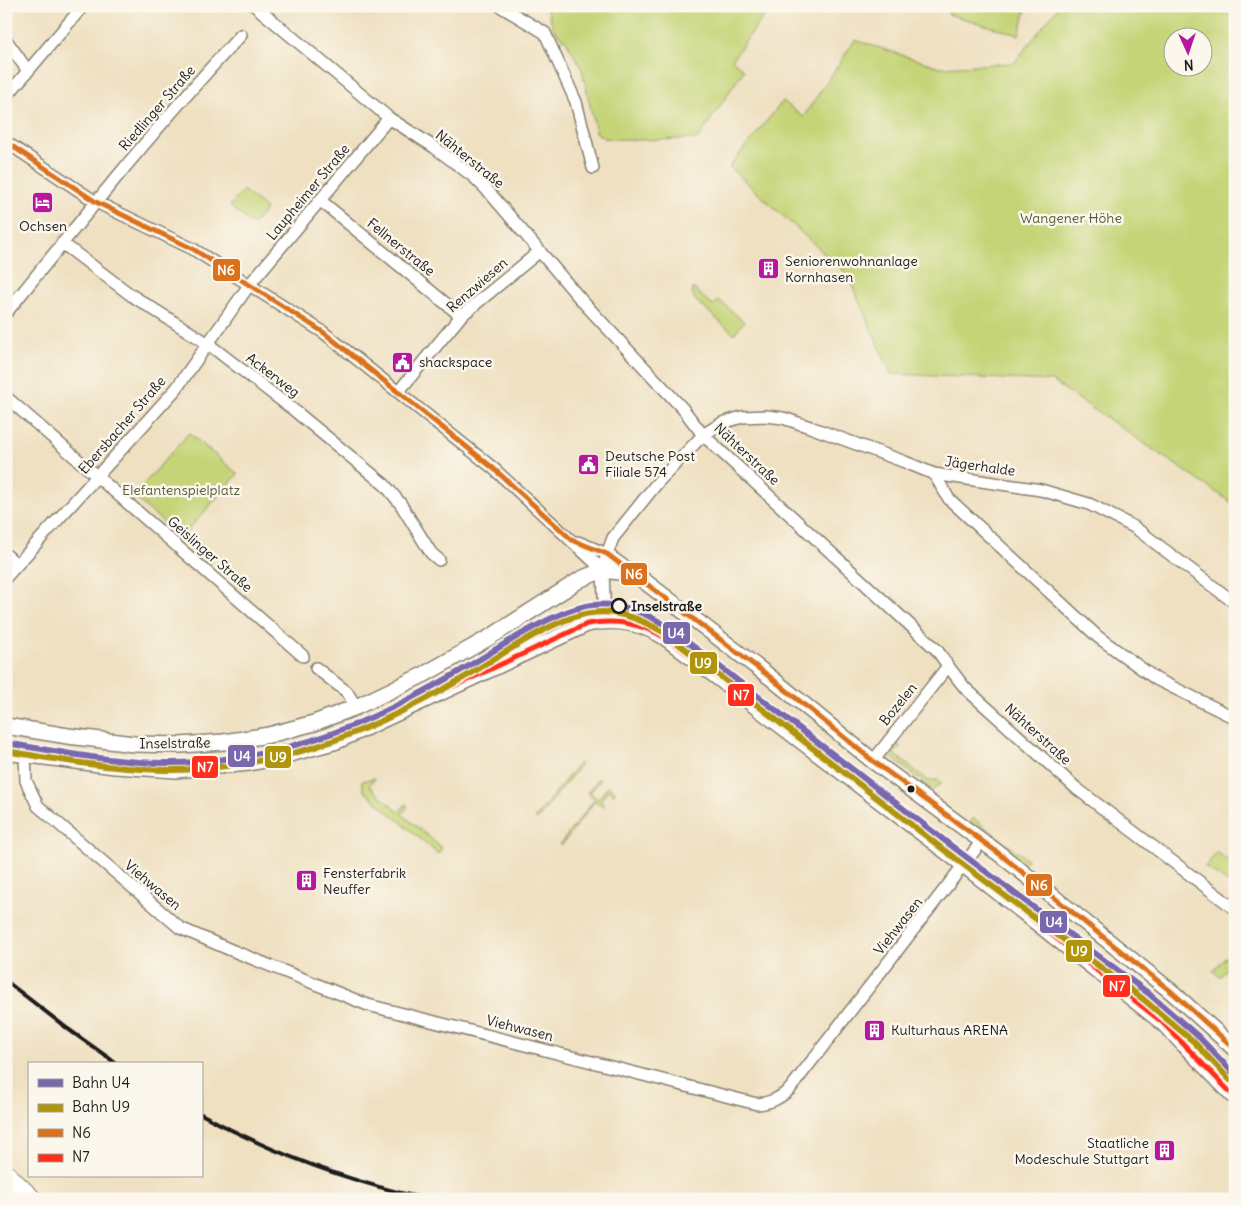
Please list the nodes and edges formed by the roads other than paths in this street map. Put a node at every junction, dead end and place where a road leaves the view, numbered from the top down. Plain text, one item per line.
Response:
1 (83, 6) edge
2 (255, 6) edge
3 (500, 6) edge
4 (241, 35) dead end
5 (6, 40) edge
6 (28, 71) junction
7 (6, 97) edge
8 (389, 118) junction
9 (6, 142) edge
10 (593, 168) dead end
11 (321, 201) junction
12 (96, 202) junction
13 (62, 243) junction
14 (540, 251) junction
15 (250, 284) junction
16 (6, 313) edge
17 (461, 316) junction
18 (207, 343) junction
19 (398, 391) junction
20 (6, 397) edge
21 (703, 435) junction
22 (934, 474) junction
23 (98, 476) junction
24 (572, 540) junction
25 (607, 554) junction
26 (6, 555) edge
27 (439, 560) dead end
28 (17, 564) junction
29 (603, 570) junction
30 (635, 574) junction
31 (6, 577) edge
32 (1235, 603) edge
33 (605, 621) junction
34 (303, 656) dead end
35 (948, 666) junction
36 (316, 668) dead end
37 (356, 707) junction
38 (1235, 718) edge
39 (6, 726) edge
40 (6, 752) edge
41 (25, 754) junction
42 (872, 761) junction
43 (982, 842) junction
44 (964, 865) junction
45 (1235, 909) edge
46 (1234, 1047) edge
47 (1235, 1097) edge
48 (6, 1175) edge
49 (31, 1199) edge

1 - 6 street
2 - 8 street, Nähterstraße
3 - 10 street
4 - 12 street, Riedlinger Straße
5 - 6 street
6 - 7 street
8 - 11 street, Laupheimer Straße
8 - 14 street, Nähterstraße
9 - 12 street
11 - 15 street, Laupheimer Straße
11 - 17 street, Fellnerstraße
12 - 13 street, Riedlinger Straße
12 - 15 street
13 - 16 street, Riedlinger Straße
13 - 18 street, Ackerweg
14 - 17 street, Renzwiesen
14 - 21 street, Nähterstraße
15 - 18 street, Ebersbacher Straße
15 - 19 street
17 - 19 street, Renzwiesen
18 - 23 street, Ebersbacher Straße
18 - 27 street, Ackerweg
19 - 24 street
20 - 23 street, Geislinger Straße
21 - 22 street, Jägerhalde
21 - 25 street, Jägerhalde
21 - 35 street, Nähterstraße
22 - 32 street, Jägerhalde
22 - 38 street
23 - 28 street, Ebersbacher Straße
23 - 34 street, Geislinger Straße
24 - 25 street
24 - 29 street
25 - 29 street, Jägerhalde
25 - 30 street
26 - 28 street
28 - 31 street, Ebersbacher Straße
29 - 30 street
29 - 33 street, Jägerhalde
29 - 37 street, Inselstraße
30 - 42 street
33 - 41 street, Inselstraße
33 - 44 street, Inselstraße
35 - 42 street, Bozelen
35 - 45 street, Nähterstraße
36 - 37 street
37 - 39 street, Inselstraße
40 - 41 street, Inselstraße
41 - 44 street, Viehwasen
42 - 43 street
43 - 44 street, Viehwasen
43 - 46 street
44 - 47 street, Inselstraße
48 - 49 highway

